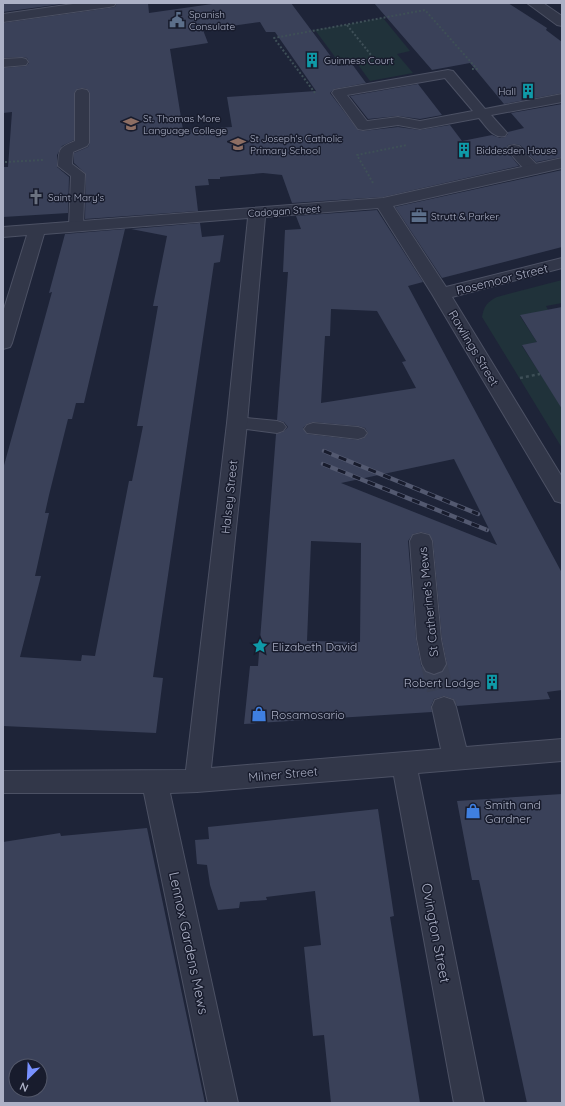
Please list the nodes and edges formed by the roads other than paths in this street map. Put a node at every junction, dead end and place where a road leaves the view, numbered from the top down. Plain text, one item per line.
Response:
1 (109, 3) edge
2 (534, 3) edge
3 (3, 18) edge
4 (562, 22) edge
5 (22, 62) dead end
6 (3, 63) edge
7 (82, 93) dead end
8 (562, 98) edge
9 (482, 113) junction
10 (500, 133) dead end
11 (514, 149) dead end
12 (562, 163) edge
13 (534, 170) junction
14 (383, 203) junction
15 (257, 213) junction
16 (76, 226) junction
17 (37, 230) junction
18 (3, 232) edge
19 (562, 263) edge
20 (441, 294) junction
21 (3, 343) edge
22 (237, 423) junction
23 (277, 427) dead end
24 (313, 429) dead end
25 (358, 433) dead end
26 (562, 495) edge
27 (421, 541) dead end
28 (434, 664) tunnel mouth
29 (444, 707) tunnel mouth
30 (562, 750) edge
31 (456, 759) junction
32 (404, 764) junction
33 (196, 781) junction
34 (3, 782) edge
35 (155, 782) junction
36 (223, 1103) edge
37 (469, 1103) edge

1 - 3 street
2 - 4 street
5 - 6 lane
7 - 16 lane
8 - 9 lane
9 - 9 lane
9 - 10 lane
11 - 13 lane
12 - 13 street, Cadogan Street
13 - 14 street, Cadogan Street
14 - 15 street, Cadogan Street
14 - 20 street, Rawlings Street
15 - 16 street, Cadogan Street
15 - 22 street, Halsey Street
16 - 17 street, Cadogan Street
17 - 18 street, Cadogan Street
17 - 21 street
19 - 20 street, Rosemoor Street
20 - 26 street, Rawlings Street
22 - 23 lane
22 - 33 street, Halsey Street
24 - 25 lane
27 - 28 street, St Catherine's Mews
29 - 31 street
30 - 31 street, Milner Street
31 - 32 street, Milner Street
32 - 33 street, Milner Street
32 - 37 street, Ovington Street
33 - 35 street, Milner Street
34 - 35 street, Milner Street
35 - 36 street, Lennox Gardens Mews

